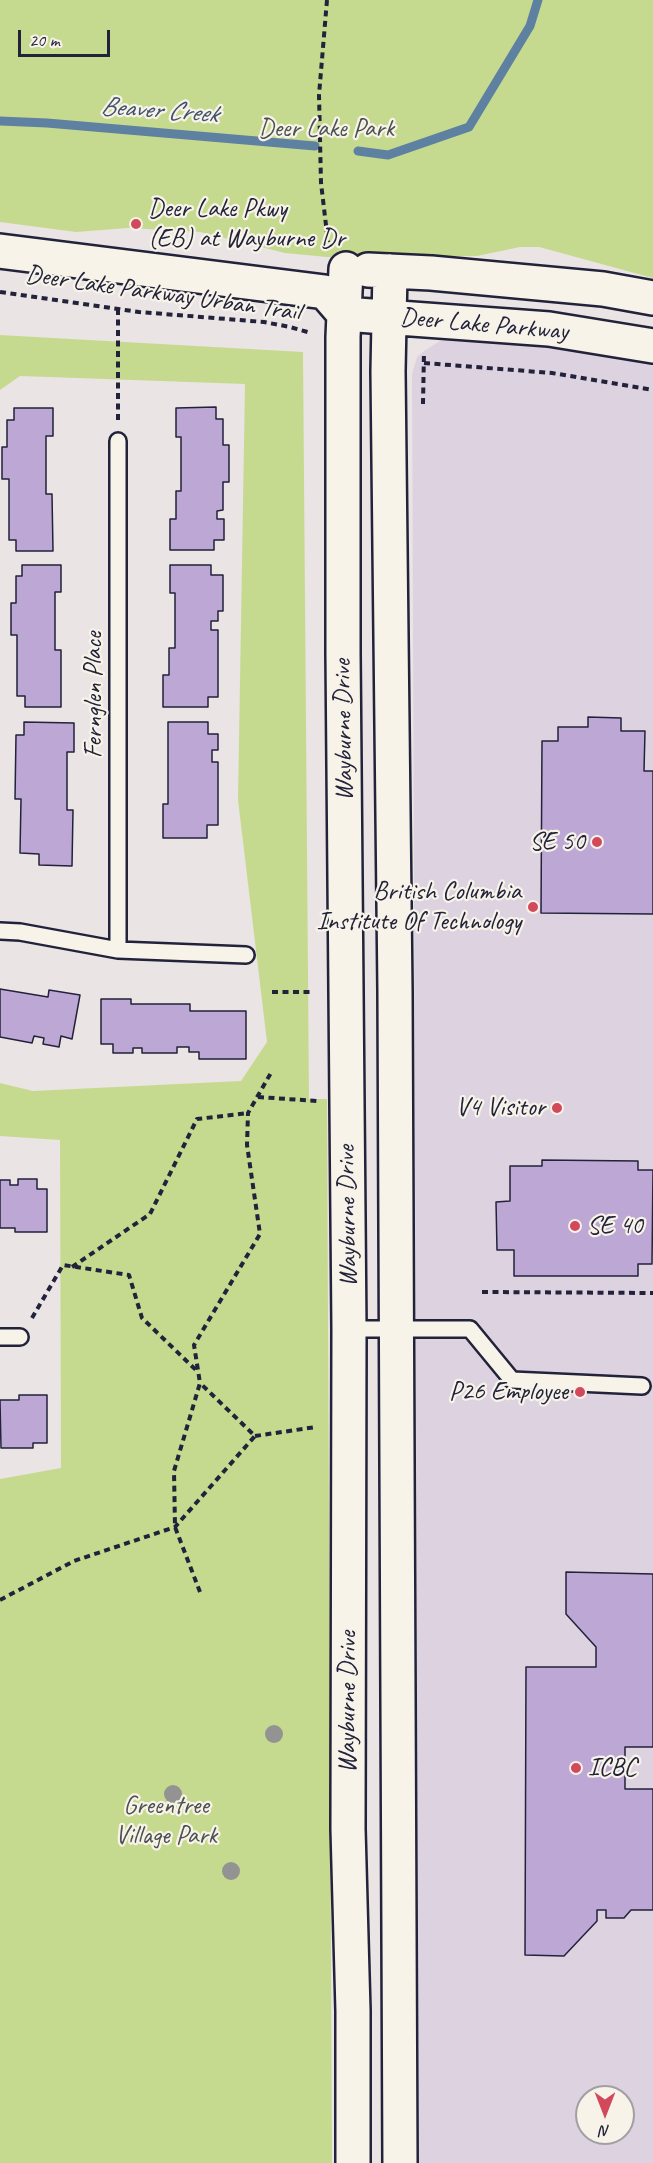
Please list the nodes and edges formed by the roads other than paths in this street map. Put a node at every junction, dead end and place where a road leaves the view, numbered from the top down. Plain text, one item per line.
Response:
1 (0, 250) edge
2 (390, 271) junction
3 (336, 281) junction
4 (653, 298) edge
5 (389, 318) junction
6 (653, 346) edge
7 (118, 441) road end
8 (0, 931) edge
9 (118, 950) junction
10 (246, 955) dead end
11 (396, 1328) junction
12 (349, 1329) junction
13 (0, 1337) edge
14 (20, 1337) road end
15 (642, 1386) dead end
16 (353, 2163) edge
17 (400, 2163) edge

1 - 3 street, Deer Lake Parkway
2 - 3 street, Deer Lake Parkway
2 - 4 street, Deer Lake Parkway
2 - 5 street, Wayburne Drive
3 - 5 street, Deer Lake Parkway
3 - 12 street, Wayburne Drive
5 - 6 street, Deer Lake Parkway
5 - 11 street, Wayburne Drive
7 - 9 lane, Fernglen Place
8 - 9 lane
9 - 10 lane
11 - 12 lane
11 - 15 lane
11 - 17 street, Wayburne Drive
12 - 16 street, Wayburne Drive
13 - 14 lane

